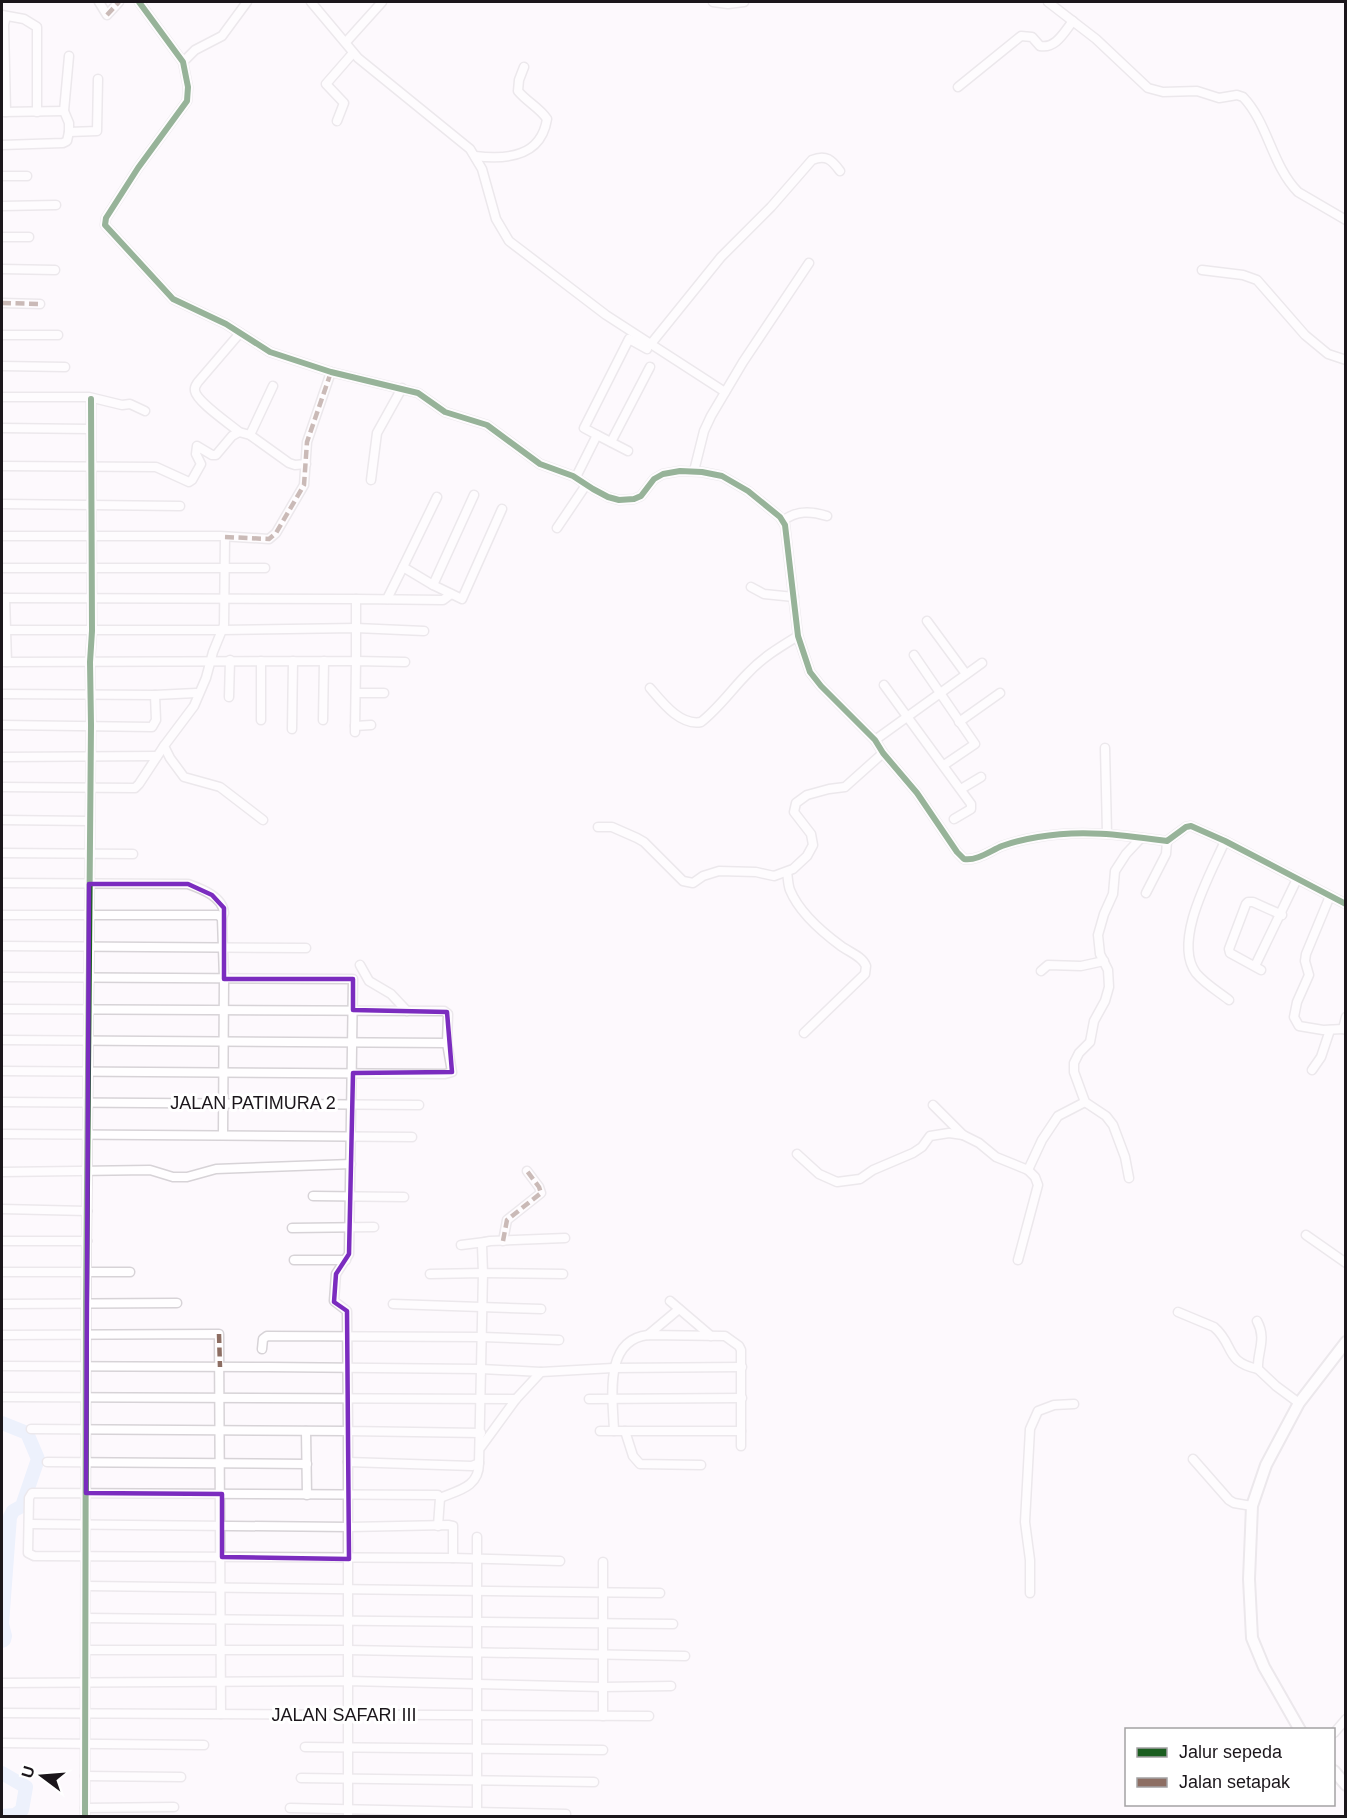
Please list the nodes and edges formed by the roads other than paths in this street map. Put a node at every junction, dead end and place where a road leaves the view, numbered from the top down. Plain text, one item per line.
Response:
1 (99, 2) edge
2 (119, 2) edge
3 (139, 2) edge
4 (246, 2) edge
5 (311, 2) edge
6 (382, 2) edge
7 (713, 2) edge
8 (744, 2) edge
9 (1048, 2) edge
10 (4, 15) edge
11 (1073, 21) junction
12 (346, 42) junction
13 (353, 53) junction
14 (69, 56) dead end
15 (183, 62) junction
16 (524, 67) dead end
17 (98, 79) dead end
18 (958, 87) dead end
19 (64, 111) junction
20 (4, 112) edge
21 (37, 112) junction
22 (337, 121) dead end
23 (69, 132) junction
24 (2, 145) edge
25 (475, 156) junction
26 (840, 171) dead end
27 (2, 176) edge
28 (27, 176) dead end
29 (56, 205) dead end
30 (2, 206) edge
31 (1346, 220) edge
32 (2, 237) edge
33 (29, 237) dead end
34 (809, 263) dead end
35 (2, 269) edge
36 (55, 270) dead end
37 (1202, 270) dead end
38 (2, 303) edge
39 (40, 304) dead end
40 (240, 333) junction
41 (2, 335) edge
42 (58, 335) dead end
43 (649, 347) junction
44 (1346, 360) edge
45 (2, 366) edge
46 (65, 367) dead end
47 (650, 367) dead end
48 (331, 372) junction
49 (273, 386) dead end
50 (402, 388) junction
51 (724, 392) junction
52 (2, 397) edge
53 (91, 399) junction
54 (145, 411) dead end
55 (2, 428) edge
56 (90, 429) junction
57 (239, 432) junction
58 (249, 435) junction
59 (597, 435) junction
60 (611, 442) junction
61 (628, 451) dead end
62 (306, 464) junction
63 (2, 466) edge
64 (92, 466) junction
65 (694, 471) junction
66 (576, 477) junction
67 (371, 480) dead end
68 (586, 485) junction
69 (474, 495) dead end
70 (437, 497) dead end
71 (2, 504) edge
72 (91, 505) junction
73 (180, 506) dead end
74 (502, 509) dead end
75 (827, 516) dead end
76 (783, 521) junction
77 (557, 528) dead end
78 (2, 536) edge
79 (92, 536) junction
80 (225, 537) junction
81 (402, 567) junction
82 (2, 568) edge
83 (91, 568) junction
84 (265, 568) dead end
85 (225, 569) junction
86 (433, 585) junction
87 (751, 587) dead end
88 (451, 594) junction
89 (794, 597) junction
90 (3, 598) edge
91 (92, 599) junction
92 (225, 599) junction
93 (356, 599) junction
94 (387, 599) junction
95 (927, 621) dead end
96 (356, 628) junction
97 (6, 630) junction
98 (222, 630) junction
99 (92, 631) junction
100 (424, 631) dead end
101 (798, 636) junction
102 (914, 656) dead end
103 (212, 660) junction
104 (230, 660) junction
105 (261, 660) junction
106 (293, 661) junction
107 (324, 661) junction
108 (356, 661) junction
109 (4, 662) edge
110 (90, 662) junction
111 (405, 662) dead end
112 (982, 663) dead end
113 (966, 674) junction
114 (884, 685) dead end
115 (650, 688) dead end
116 (196, 693) dead end
117 (356, 693) junction
118 (384, 693) dead end
119 (939, 693) junction
120 (1000, 693) dead end
121 (2, 694) edge
122 (91, 695) junction
123 (155, 695) junction
124 (229, 697) dead end
125 (907, 716) junction
126 (261, 720) dead end
127 (322, 720) dead end
128 (959, 722) junction
129 (2, 725) edge
130 (91, 725) junction
131 (371, 725) dead end
132 (292, 729) dead end
133 (875, 740) junction
134 (164, 746) junction
135 (1105, 748) dead end
136 (883, 753) junction
137 (157, 756) junction
138 (2, 757) edge
139 (91, 758) junction
140 (944, 765) junction
141 (981, 777) dead end
142 (2, 787) edge
143 (91, 788) junction
144 (962, 789) junction
145 (954, 819) dead end
146 (2, 820) edge
147 (262, 820) dead end
148 (90, 821) junction
149 (598, 827) dead end
150 (1107, 833) junction
151 (1141, 838) junction
152 (1167, 841) junction
153 (1225, 841) junction
154 (2, 853) edge
155 (90, 853) junction
156 (133, 854) dead end
157 (787, 872) junction
158 (1297, 879) junction
159 (2, 883) edge
160 (89, 884) junction
161 (1146, 893) dead end
162 (1330, 896) junction
163 (1346, 904) edge
164 (2, 915) edge
165 (1281, 915) junction
166 (89, 916) junction
167 (222, 918) junction
168 (2, 946) edge
169 (89, 946) junction
170 (224, 948) junction
171 (306, 948) dead end
172 (1104, 961) junction
173 (360, 965) dead end
174 (1041, 971) dead end
175 (2, 977) edge
176 (88, 978) junction
177 (224, 979) junction
178 (1229, 1000) dead end
179 (2, 1009) edge
180 (223, 1009) junction
181 (88, 1010) junction
182 (353, 1010) junction
183 (407, 1011) junction
184 (1346, 1017) edge
185 (1330, 1030) junction
186 (1344, 1030) edge
187 (804, 1033) dead end
188 (2, 1040) edge
189 (88, 1040) junction
190 (223, 1041) junction
191 (353, 1041) junction
192 (447, 1043) junction
193 (1312, 1070) dead end
194 (2, 1071) edge
195 (88, 1072) junction
196 (223, 1072) junction
197 (353, 1073) junction
198 (2, 1101) edge
199 (88, 1102) junction
200 (1086, 1102) junction
201 (224, 1103) junction
202 (352, 1104) junction
203 (419, 1105) dead end
204 (933, 1105) dead end
205 (2, 1134) edge
206 (88, 1135) junction
207 (223, 1135) junction
208 (352, 1135) junction
209 (963, 1135) junction
210 (412, 1137) dead end
211 (797, 1154) dead end
212 (351, 1164) junction
213 (1028, 1170) junction
214 (527, 1171) dead end
215 (2, 1172) edge
216 (88, 1172) junction
217 (1129, 1178) dead end
218 (313, 1196) dead end
219 (351, 1196) junction
220 (404, 1197) dead end
221 (2, 1209) edge
222 (87, 1211) junction
223 (350, 1227) junction
224 (374, 1227) dead end
225 (292, 1228) dead end
226 (1306, 1235) dead end
227 (565, 1238) dead end
228 (2, 1241) edge
229 (87, 1241) junction
230 (503, 1241) junction
231 (485, 1242) junction
232 (461, 1245) dead end
233 (294, 1260) dead end
234 (346, 1260) junction
235 (1018, 1260) dead end
236 (1346, 1263) edge
237 (2, 1272) edge
238 (87, 1272) junction
239 (130, 1272) dead end
240 (483, 1273) junction
241 (429, 1274) dead end
242 (563, 1274) dead end
243 (670, 1301) dead end
244 (177, 1303) dead end
245 (2, 1304) edge
246 (86, 1304) junction
247 (393, 1304) dead end
248 (483, 1306) junction
249 (541, 1309) dead end
250 (679, 1309) junction
251 (1178, 1312) dead end
252 (1257, 1321) dead end
253 (2, 1335) edge
254 (86, 1335) junction
255 (347, 1335) junction
256 (648, 1335) junction
257 (483, 1336) junction
258 (711, 1336) junction
259 (559, 1340) dead end
260 (1346, 1342) edge
261 (262, 1349) dead end
262 (2, 1366) edge
263 (86, 1366) junction
264 (220, 1367) junction
265 (347, 1368) junction
266 (613, 1368) junction
267 (742, 1368) junction
268 (482, 1369) junction
269 (1258, 1369) junction
270 (541, 1372) junction
271 (2, 1397) edge
272 (87, 1398) junction
273 (221, 1398) junction
274 (742, 1398) junction
275 (348, 1399) junction
276 (481, 1399) junction
277 (516, 1399) junction
278 (589, 1399) dead end
279 (613, 1400) junction
280 (1295, 1401) junction
281 (1074, 1404) dead end
282 (87, 1429) junction
283 (31, 1430) dead end
284 (221, 1431) junction
285 (306, 1431) junction
286 (348, 1431) junction
287 (600, 1431) dead end
288 (615, 1431) junction
289 (625, 1431) junction
290 (741, 1431) junction
291 (481, 1433) junction
292 (741, 1446) dead end
293 (481, 1447) junction
294 (1193, 1459) dead end
295 (47, 1462) dead end
296 (348, 1462) junction
297 (87, 1463) junction
298 (221, 1463) junction
299 (308, 1464) junction
300 (479, 1464) junction
301 (701, 1465) dead end
302 (86, 1493) junction
303 (222, 1494) junction
304 (307, 1495) junction
305 (348, 1495) junction
306 (440, 1498) junction
307 (1248, 1506) junction
308 (30, 1524) junction
309 (86, 1525) junction
310 (221, 1526) junction
311 (438, 1526) junction
312 (349, 1527) junction
313 (477, 1537) dead end
314 (87, 1556) junction
315 (222, 1557) junction
316 (453, 1558) junction
317 (350, 1559) junction
318 (477, 1560) junction
319 (560, 1561) dead end
320 (603, 1562) dead end
321 (87, 1586) junction
322 (221, 1588) junction
323 (350, 1589) junction
324 (477, 1591) junction
325 (604, 1592) junction
326 (660, 1593) dead end
327 (1030, 1593) dead end
328 (86, 1618) junction
329 (221, 1619) junction
330 (349, 1619) junction
331 (477, 1622) junction
332 (604, 1623) junction
333 (673, 1624) dead end
334 (86, 1650) junction
335 (221, 1650) junction
336 (348, 1650) junction
337 (478, 1652) junction
338 (604, 1656) junction
339 (685, 1656) dead end
340 (86, 1681) junction
341 (220, 1681) junction
342 (347, 1681) junction
343 (2, 1683) edge
344 (477, 1683) junction
345 (670, 1686) dead end
346 (603, 1687) junction
347 (2, 1713) edge
348 (86, 1714) junction
349 (221, 1714) junction
350 (347, 1716) junction
351 (478, 1716) junction
352 (603, 1716) junction
353 (649, 1716) dead end
354 (1346, 1719) edge
355 (1299, 1728) edge
356 (1335, 1732) edge
357 (2, 1743) edge
358 (85, 1745) junction
359 (204, 1745) dead end
360 (305, 1747) dead end
361 (348, 1748) junction
362 (478, 1749) junction
363 (603, 1750) dead end
364 (1335, 1772) edge
365 (85, 1776) junction
366 (181, 1777) dead end
367 (301, 1778) dead end
368 (348, 1778) junction
369 (477, 1779) junction
370 (594, 1782) dead end
371 (1346, 1785) edge
372 (174, 1807) dead end
373 (290, 1808) dead end
374 (85, 1812) edge
375 (348, 1813) edge
376 (477, 1814) edge
377 (567, 1814) dead end

1 - 2 street
3 - 15 street
4 - 15 street
5 - 12 street
6 - 12 street
7 - 8 street
9 - 11 street
10 - 20 street
10 - 21 street
11 - 18 street
11 - 31 street
12 - 13 street
13 - 22 street
13 - 25 street
14 - 19 street
15 - 40 street
16 - 25 street
17 - 23 street
19 - 21 street
19 - 23 street
20 - 21 street
23 - 24 street
25 - 43 street
26 - 43 street
27 - 28 street
29 - 30 street
32 - 33 street
34 - 51 street
35 - 36 street
37 - 44 street
38 - 39 street
40 - 48 street
40 - 57 street
41 - 42 street
43 - 51 street
43 - 59 street
45 - 46 street
47 - 60 street
48 - 50 street
48 - 62 street
49 - 58 street
50 - 66 street
50 - 67 street
51 - 65 street
52 - 53 street
53 - 54 street
53 - 56 street
55 - 56 street
56 - 64 street
57 - 58 street
57 - 64 street
58 - 62 street
59 - 60 street
59 - 66 street
60 - 61 street
62 - 80 street
63 - 64 street
64 - 72 street
65 - 68 street
65 - 76 street
66 - 68 street
68 - 77 street
69 - 86 street
70 - 81 street
71 - 72 street
72 - 73 street
72 - 79 street
74 - 88 street
75 - 76 street
76 - 89 street
78 - 79 street
79 - 80 street
79 - 83 street
80 - 85 street
81 - 86 street
81 - 94 street
82 - 83 street
83 - 85 street
83 - 91 street
84 - 85 street
85 - 92 street
86 - 88 street
87 - 89 street
88 - 94 street
89 - 101 street
90 - 91 street
90 - 97 street
91 - 92 street
91 - 99 street
92 - 93 street
92 - 98 street
93 - 94 street
93 - 96 street
95 - 113 street
96 - 98 street
96 - 100 street
96 - 108 street
97 - 99 street
97 - 109 street
98 - 99 street
98 - 103 street
99 - 110 street
101 - 115 street
101 - 133 street
102 - 119 street
103 - 104 street
103 - 110 street
103 - 134 street
104 - 105 street
104 - 124 street
105 - 106 street
105 - 126 street
106 - 107 street
106 - 132 street
107 - 108 street
107 - 127 street
108 - 111 street
108 - 117 street
109 - 110 street
110 - 122 street
112 - 113 street
113 - 119 street
114 - 125 street
116 - 123 street
117 - 118 street
117 - 131 street
119 - 125 street
119 - 128 street
120 - 128 street
121 - 122 street
122 - 123 street
122 - 130 street
123 - 130 street
125 - 133 street
125 - 140 street
128 - 140 street
129 - 130 street
130 - 139 street
133 - 136 street
134 - 137 street
134 - 147 street
135 - 150 street
136 - 150 street
136 - 157 street
137 - 139 street
137 - 143 street
138 - 139 street
139 - 143 street
140 - 144 street
141 - 144 street
142 - 143 street
143 - 148 street
144 - 145 street
146 - 148 street
148 - 155 street
149 - 157 street
150 - 151 street
151 - 152 street
151 - 172 street
152 - 153 street
152 - 161 street
153 - 158 street
153 - 178 street
154 - 155 street
155 - 156 street
155 - 160 street
157 - 187 street
158 - 162 street
158 - 165 street
159 - 160 street
160 - 166 street
160 - 167 street
162 - 163 street
162 - 185 street
164 - 166 street
165 - 165 street
166 - 167 street
166 - 169 street
167 - 170 street
168 - 169 street
169 - 170 street
169 - 176 street
170 - 171 street
170 - 177 street
172 - 174 street
172 - 200 street
173 - 183 street
175 - 176 street
176 - 177 street
176 - 181 street
177 - 180 street
177 - 182 street
179 - 181 street
180 - 181 street
180 - 182 street
180 - 190 street
181 - 189 street
182 - 183 street
182 - 191 street
183 - 192 street
184 - 186 street
185 - 186 street
185 - 193 street
188 - 189 street
189 - 190 street
189 - 195 street
190 - 191 street
190 - 196 street
191 - 192 street
191 - 197 street
192 - 197 street
194 - 195 street
195 - 196 street
195 - 199 street
196 - 197 street
196 - 201 street
197 - 202 street
198 - 199 street, JALAN PATIMURA 2
199 - 201 street, JALAN PATIMURA 2
199 - 206 street
200 - 213 street
200 - 217 street
201 - 202 street, JALAN PATIMURA 2
201 - 207 street
202 - 203 street, JALAN PATIMURA 2
202 - 208 street
204 - 209 street
205 - 206 street
206 - 207 street
206 - 216 street
207 - 208 street
208 - 210 street
208 - 212 street
209 - 211 street
209 - 213 street
212 - 216 street
212 - 219 street
213 - 235 street
214 - 230 street
215 - 216 street
216 - 222 street
218 - 219 street
219 - 220 street
219 - 223 street
221 - 222 street
222 - 229 street
223 - 224 street
223 - 225 street
223 - 234 street
226 - 236 street
227 - 230 street
228 - 229 street
229 - 238 street
230 - 231 street
231 - 232 street
231 - 240 street
233 - 234 street
234 - 255 street
237 - 238 street
238 - 239 street
238 - 246 street
240 - 241 street
240 - 242 street
240 - 248 street
243 - 250 street
244 - 246 street
245 - 246 street
246 - 254 street
247 - 248 street
248 - 249 street
248 - 257 street
250 - 256 street
250 - 258 street
251 - 269 street
252 - 269 street
253 - 254 street
254 - 263 street
254 - 264 street
255 - 257 street
255 - 261 street
255 - 265 street
256 - 258 street
256 - 266 street
257 - 259 street
257 - 268 street
258 - 267 street
260 - 280 street
262 - 263 street
263 - 264 street
263 - 272 street
264 - 265 street
264 - 273 street
265 - 268 street
265 - 275 street
266 - 267 street
266 - 270 street
266 - 279 street
267 - 274 street
268 - 270 street
268 - 276 street
269 - 280 street
270 - 277 street
271 - 272 street
272 - 273 street
272 - 282 street
273 - 275 street
273 - 284 street
274 - 279 street
274 - 290 street
275 - 276 street
275 - 286 street
276 - 277 street
276 - 291 street
277 - 293 street
278 - 279 street
279 - 288 street
280 - 307 street
281 - 327 street
282 - 283 street
282 - 284 street
282 - 297 street
284 - 285 street
284 - 298 street
285 - 286 street
285 - 299 street
286 - 291 street
286 - 296 street
287 - 288 street
288 - 289 street
289 - 290 street
289 - 301 street
290 - 292 street
291 - 293 street
293 - 300 street
294 - 307 street
295 - 297 street
296 - 300 street
296 - 305 street
297 - 298 street
297 - 302 street
298 - 299 street
298 - 303 street
299 - 304 street
300 - 306 street
302 - 303 street
302 - 308 street
302 - 309 street
303 - 304 street
303 - 310 street
304 - 305 street
305 - 306 street
305 - 312 street
306 - 311 street
307 - 355 street
308 - 309 street
308 - 314 street
309 - 310 street
309 - 314 street
310 - 312 street
310 - 315 street
311 - 312 street
311 - 316 street
312 - 317 street
313 - 318 street
314 - 315 street
314 - 321 street
315 - 317 street
315 - 322 street
316 - 317 street
316 - 318 street
317 - 323 street
318 - 319 street
318 - 324 street
320 - 325 street
321 - 322 street
321 - 328 street
322 - 323 street
322 - 329 street
323 - 324 street
323 - 330 street
324 - 325 street
324 - 331 street
325 - 326 street
325 - 332 street
328 - 329 street
328 - 334 street
329 - 330 street
329 - 335 street
330 - 331 street
330 - 336 street
331 - 332 street
331 - 337 street
332 - 333 street
332 - 338 street
334 - 335 street
334 - 340 street
335 - 336 street
335 - 341 street
336 - 337 street
336 - 342 street
337 - 338 street
337 - 344 street
338 - 339 street
338 - 346 street
340 - 341 street
340 - 343 street
340 - 348 street
341 - 342 street
341 - 349 street
342 - 344 street
342 - 350 street
344 - 346 street
344 - 351 street
345 - 346 street
346 - 352 street
347 - 348 street, JALAN SAFARI III
348 - 349 street, JALAN SAFARI III
348 - 358 street
349 - 350 street, JALAN SAFARI III
350 - 351 street, JALAN SAFARI III
350 - 361 street
351 - 352 street, JALAN SAFARI III
351 - 362 street
352 - 353 street, JALAN SAFARI III
354 - 356 street
357 - 358 street
358 - 359 street
358 - 365 street
360 - 361 street
361 - 362 street
361 - 368 street
362 - 363 street
362 - 369 street
364 - 371 street
365 - 366 street
365 - 374 street
367 - 368 street
368 - 369 street
368 - 375 street
369 - 370 street
369 - 376 street
372 - 374 street
373 - 375 street
375 - 376 street
376 - 377 street

